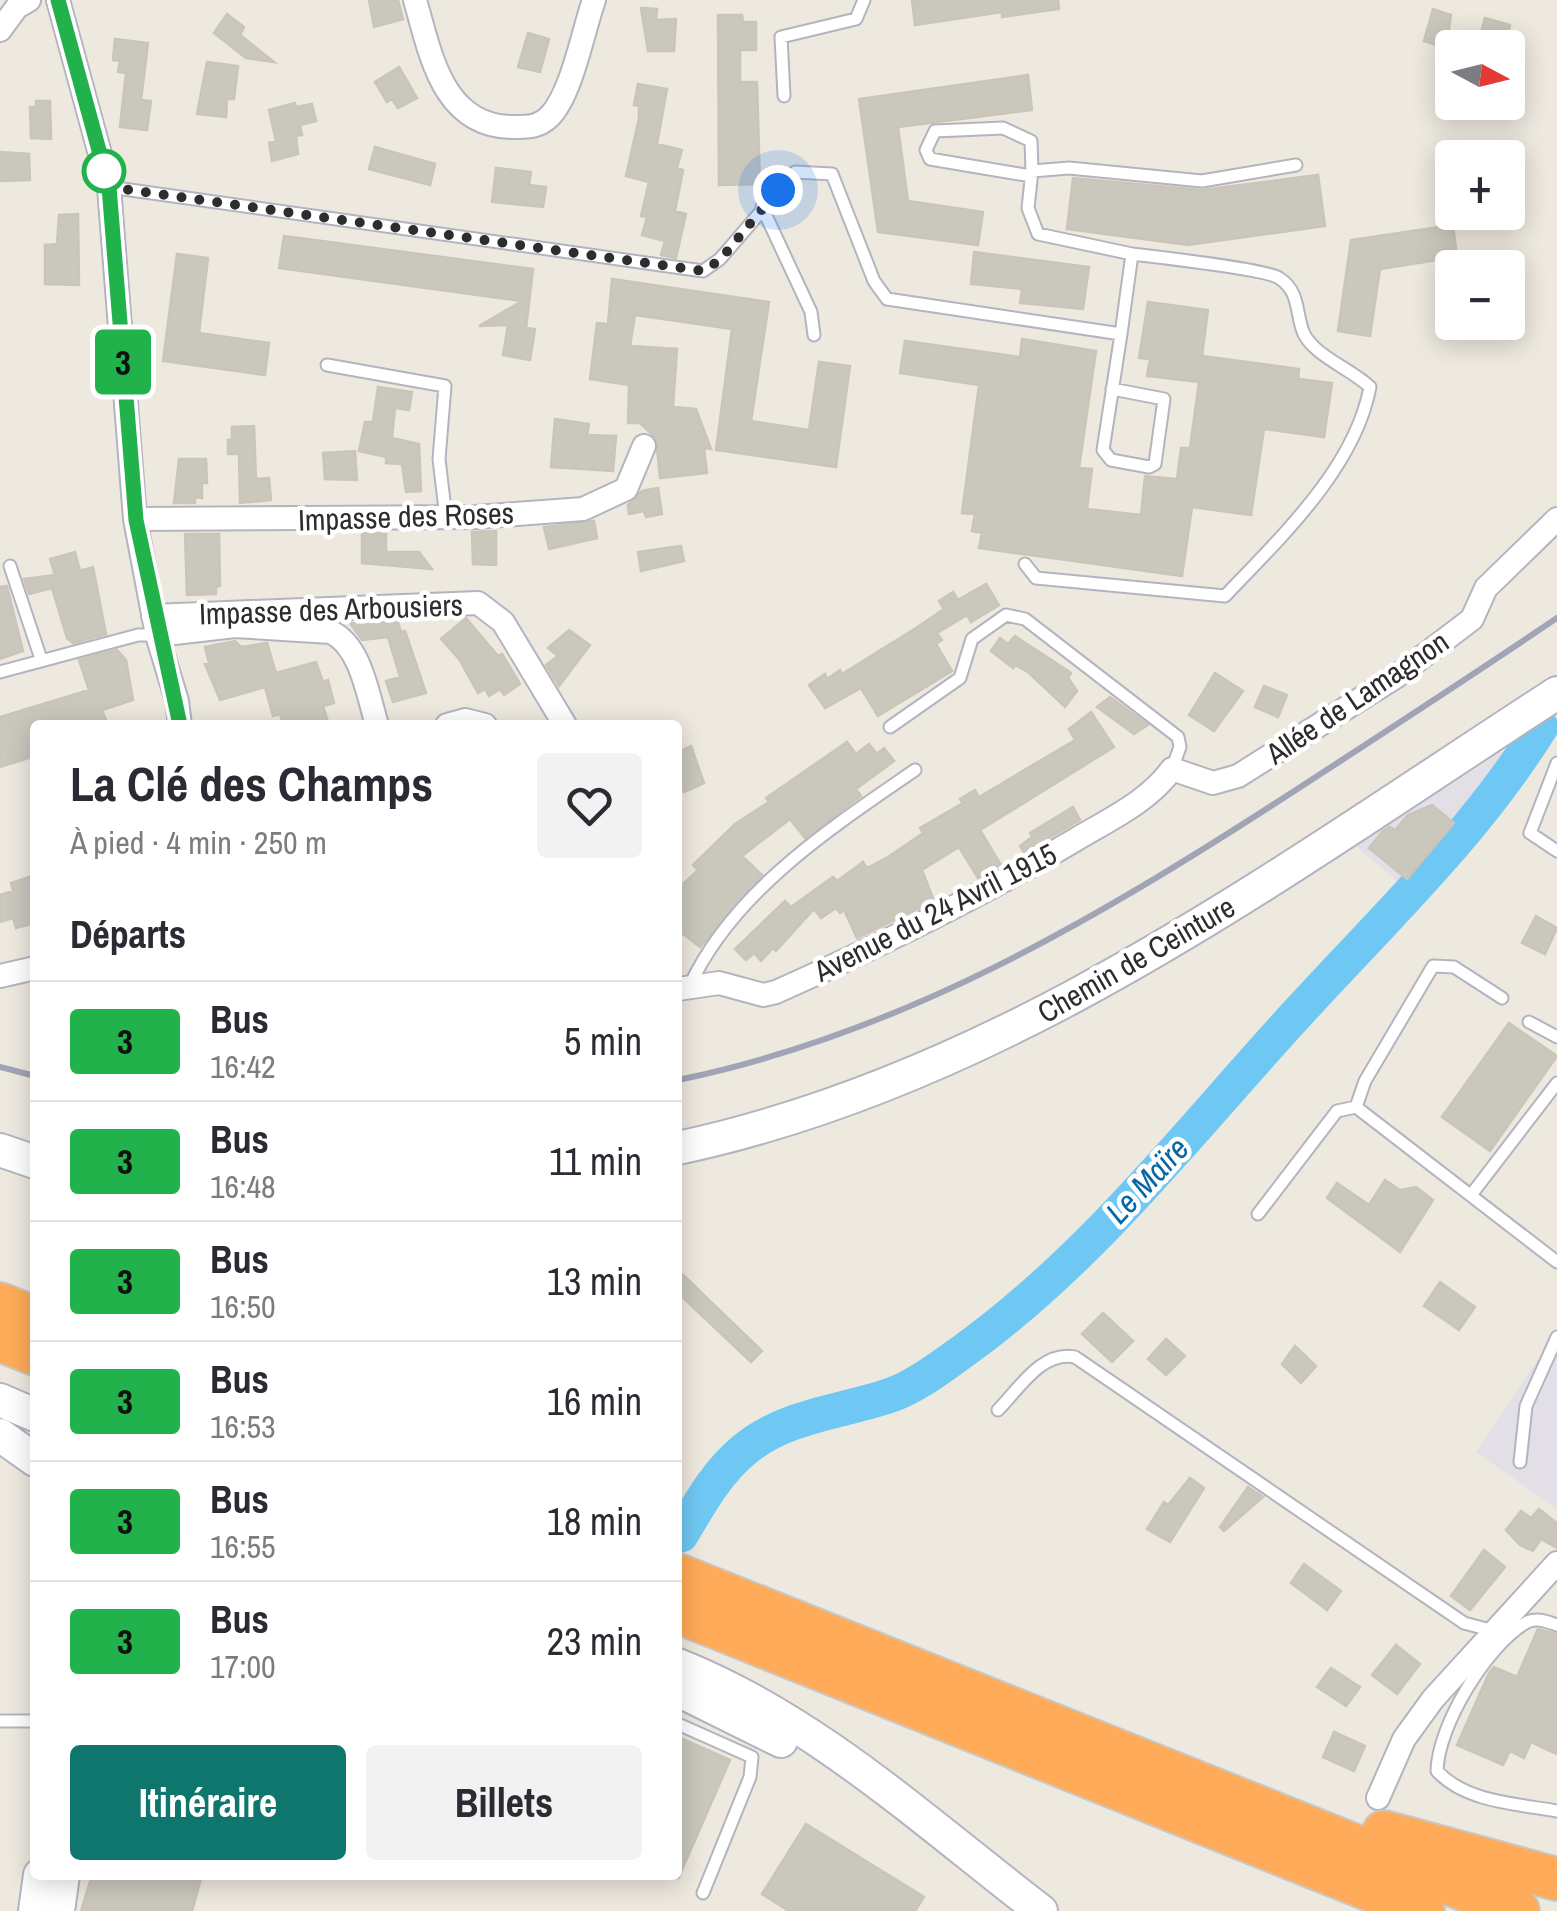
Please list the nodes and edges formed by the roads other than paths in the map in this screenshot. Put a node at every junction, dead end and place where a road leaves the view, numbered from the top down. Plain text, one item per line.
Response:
1 (29, 0) edge
2 (58, 0) edge
3 (416, 0) edge
4 (594, 0) edge
5 (864, 0) edge
6 (0, 30) edge
7 (784, 96) dead end
8 (1296, 165) dead end
9 (1032, 174) junction
10 (109, 187) junction
11 (762, 207) junction
12 (1132, 254) junction
13 (1120, 334) junction
14 (814, 335) dead end
15 (327, 365) dead end
16 (1112, 390) junction
17 (644, 446) dead end
18 (446, 518) junction
19 (1557, 519) edge
20 (136, 520) junction
21 (1025, 564) dead end
22 (10, 566) dead end
23 (155, 625) junction
24 (41, 658) junction
25 (0, 672) edge
26 (1557, 692) edge
27 (180, 720) edge
28 (375, 720) edge
29 (563, 720) edge
30 (890, 726) dead end
31 (1557, 763) edge
32 (1172, 768) junction
33 (915, 770) dead end
34 (1557, 851) edge
35 (30, 969) edge
36 (0, 976) edge
37 (683, 988) edge
38 (1502, 998) dead end
39 (1528, 1022) dead end
40 (1557, 1037) edge
41 (1557, 1083) edge
42 (1356, 1107) junction
43 (682, 1147) edge
44 (0, 1150) edge
45 (30, 1162) edge
46 (30, 1165) edge
47 (0, 1173) edge
48 (1471, 1195) junction
49 (1258, 1214) dead end
50 (1557, 1262) edge
51 (0, 1304) edge
52 (30, 1316) edge
53 (1557, 1337) edge
54 (0, 1340) edge
55 (30, 1352) edge
56 (0, 1400) edge
57 (998, 1410) dead end
58 (30, 1413) edge
59 (0, 1435) edge
60 (30, 1456) edge
61 (1520, 1462) dead end
62 (1557, 1563) edge
63 (682, 1577) edge
64 (682, 1614) edge
65 (1557, 1625) edge
66 (1494, 1631) junction
67 (880, 1655) junction
68 (682, 1667) edge
69 (682, 1692) edge
70 (30, 1720) edge
71 (0, 1721) edge
72 (682, 1726) edge
73 (1378, 1798) dead end
74 (1557, 1811) edge
75 (1557, 1878) edge
76 (39, 1880) edge
77 (63, 1880) edge
78 (704, 1893) dead end
79 (35, 1911) edge
80 (58, 1911) edge
81 (1008, 1911) edge
82 (1041, 1911) edge
83 (1423, 1911) edge
84 (1518, 1911) edge

1 - 6 street
2 - 10 street
3 - 4 street
5 - 7 lane
8 - 9 lane
9 - 9 lane
9 - 12 lane
10 - 11 lane
10 - 20 street
11 - 13 lane
11 - 14 lane
12 - 13 lane
12 - 21 lane
13 - 16 lane
15 - 18 lane
16 - 16 lane
17 - 18 street, Impasse des Roses
18 - 20 street, Impasse des Roses
19 - 32 street, Allée de Lamagnon
20 - 23 street
22 - 24 lane
23 - 24 lane
23 - 27 street
23 - 28 street
23 - 29 street, Impasse des Arbousiers
24 - 25 lane
26 - 43 main road, Chemin de Ceinture
30 - 32 lane
31 - 34 lane
32 - 37 street, Avenue du 24 Avril 1915
33 - 37 lane
35 - 36 street
38 - 42 lane
39 - 40 lane
41 - 48 lane
42 - 48 lane
42 - 49 lane
44 - 45 main road
46 - 47 main road
48 - 50 lane
51 - 52 highway
53 - 61 lane
54 - 55 highway
56 - 58 main road
57 - 66 lane
59 - 60 main road
62 - 66 street
63 - 67 highway
64 - 83 highway
65 - 74 lane
66 - 73 street
67 - 75 highway
67 - 84 highway
68 - 82 main road
69 - 81 main road
70 - 71 lane
72 - 78 lane
76 - 79 main road
77 - 80 main road

